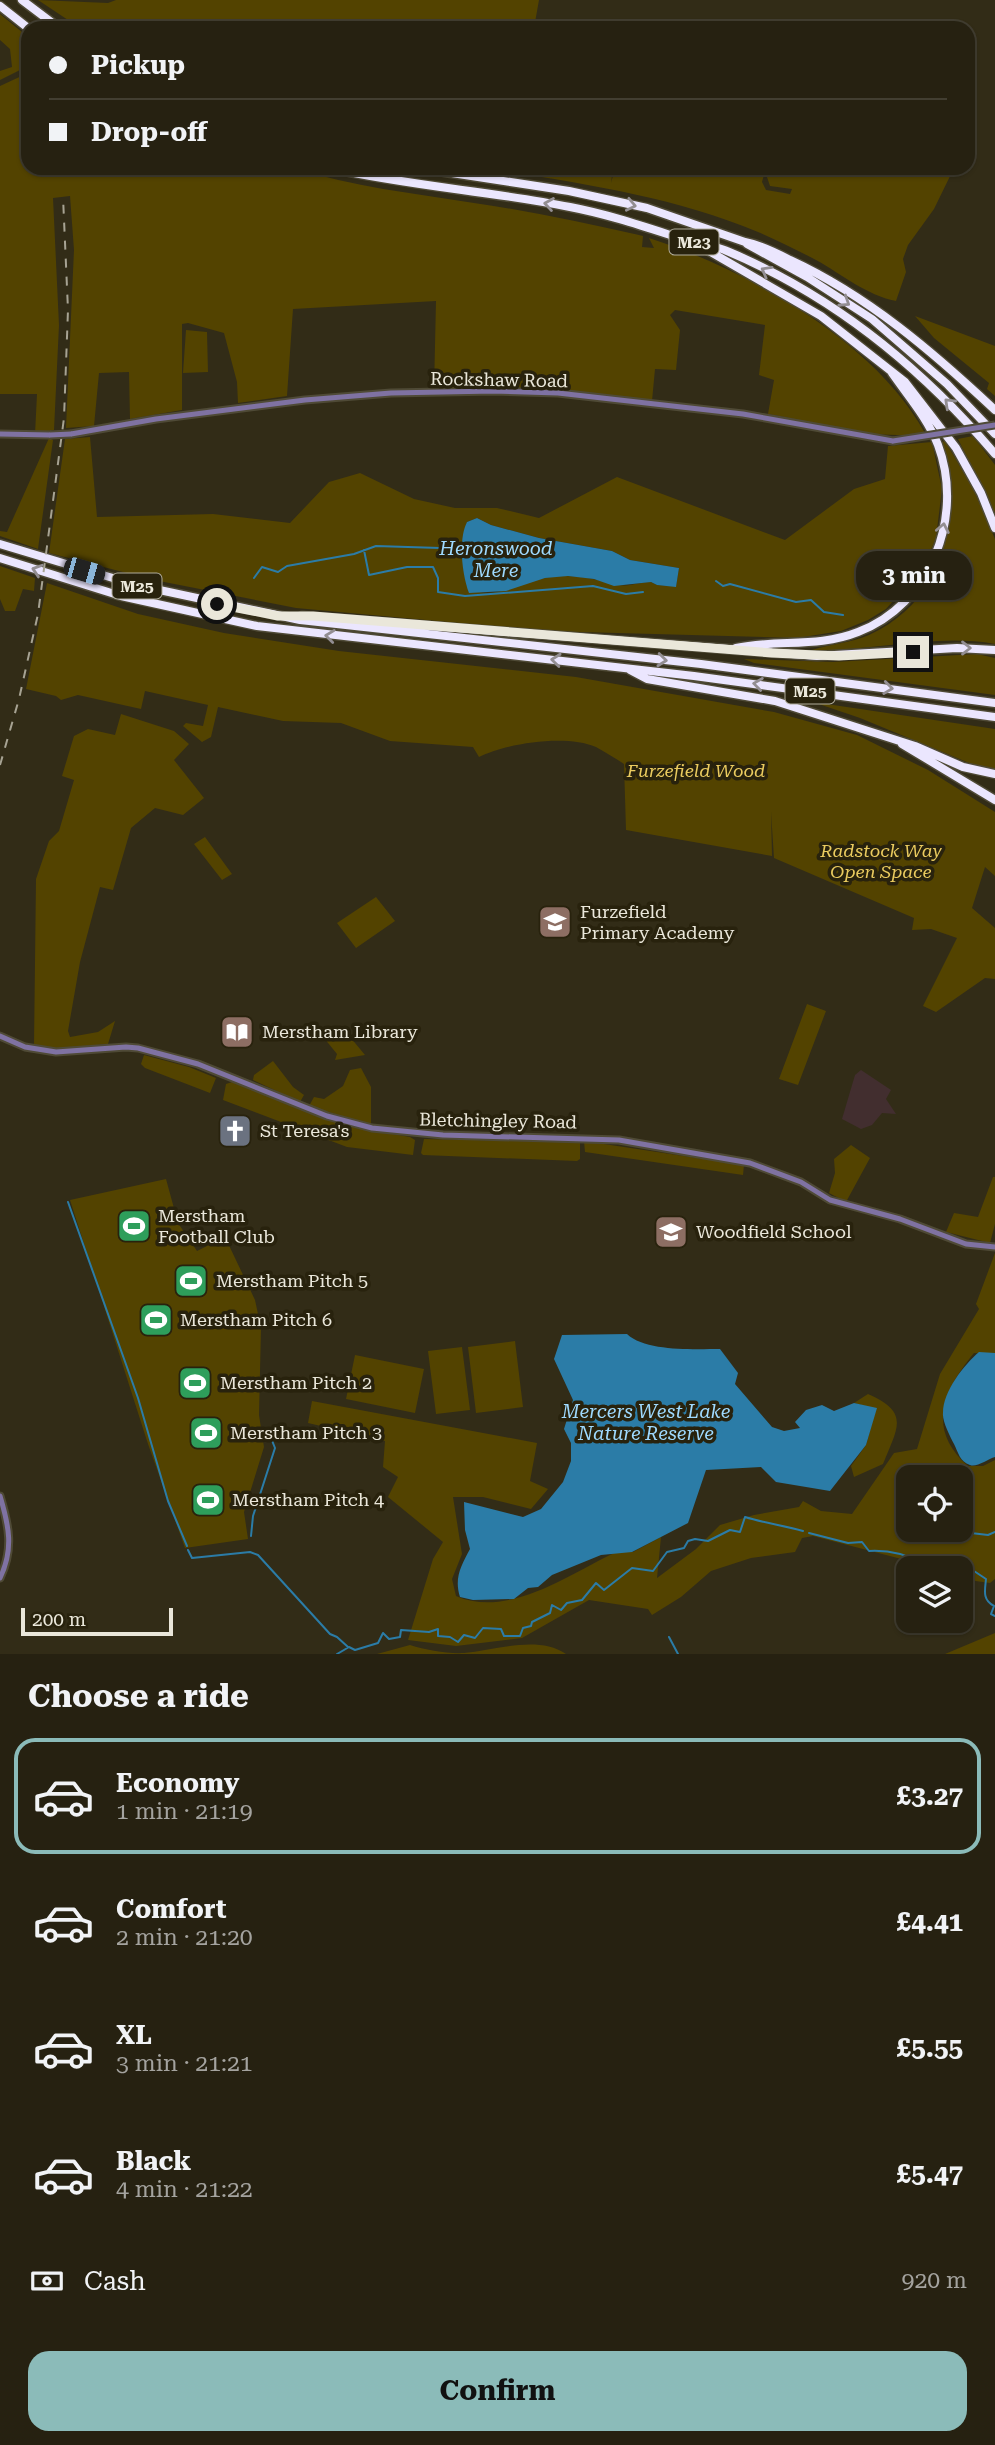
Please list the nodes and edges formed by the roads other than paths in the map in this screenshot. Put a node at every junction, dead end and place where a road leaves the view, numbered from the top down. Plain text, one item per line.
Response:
1 (22, 0) edge
2 (0, 6) edge
3 (50, 21) edge
4 (21, 22) edge
5 (367, 175) edge
6 (465, 175) edge
7 (692, 242) junction
8 (745, 242) junction
9 (892, 373) junction
10 (995, 410) edge
11 (995, 425) edge
12 (0, 434) edge
13 (995, 434) edge
14 (995, 454) edge
15 (995, 528) edge
16 (0, 544) edge
17 (0, 558) edge
18 (278, 616) junction
19 (727, 650) junction
20 (995, 650) edge
21 (624, 667) junction
22 (995, 704) edge
23 (995, 717) edge
24 (897, 741) junction
25 (995, 774) edge
26 (995, 800) edge
27 (0, 1036) edge
28 (995, 1247) edge
29 (0, 1496) edge
30 (0, 1578) edge

1 - 3 highway
2 - 4 highway
7 -> 5 highway, M23
6 -> 8 highway, M23
7 - 9 highway
14 -> 7 highway, M23
8 - 10 highway
8 -> 13 highway, M23
9 - 15 highway
19 -> 9 highway
11 - 12 street, Rockshaw Road, bridge
16 - 18 highway, M25
21 -> 17 highway, M25
18 - 19 highway
18 -> 22 highway, M25
19 -> 20 highway
23 -> 21 highway, M25
21 - 24 highway
24 - 25 highway
24 - 26 highway
27 - 28 street, Bletchingley Road
29 - 30 street

